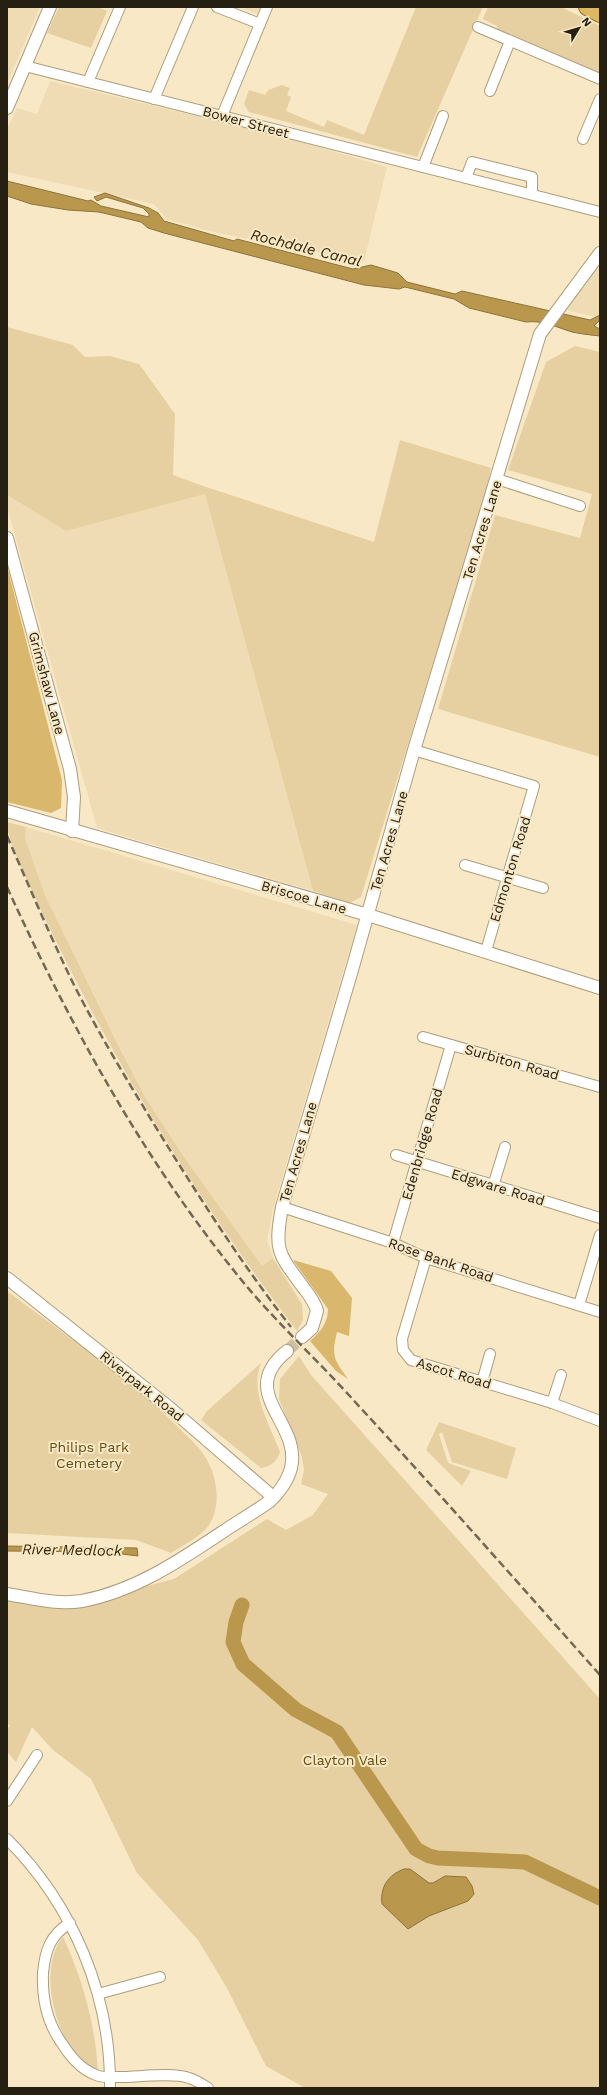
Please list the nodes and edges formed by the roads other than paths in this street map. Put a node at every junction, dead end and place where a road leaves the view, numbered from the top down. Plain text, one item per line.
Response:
1 (50, 7) edge
2 (120, 7) edge
3 (193, 7) edge
4 (217, 7) edge
5 (267, 7) edge
6 (587, 7) edge
7 (600, 14) edge
8 (260, 24) junction
9 (478, 27) dead end
10 (510, 42) junction
11 (25, 66) junction
12 (600, 79) edge
13 (88, 82) junction
14 (490, 91) dead end
15 (154, 99) junction
16 (600, 99) edge
17 (7, 108) edge
18 (222, 116) junction
19 (443, 116) dead end
20 (583, 139) dead end
21 (423, 167) junction
22 (466, 178) junction
23 (532, 194) junction
24 (600, 212) edge
25 (600, 253) edge
26 (497, 479) junction
27 (580, 506) dead end
28 (7, 538) edge
29 (414, 750) junction
30 (7, 811) edge
31 (72, 831) junction
32 (465, 865) dead end
33 (506, 877) junction
34 (543, 888) dead end
35 (368, 916) junction
36 (486, 951) junction
37 (600, 988) edge
38 (423, 1037) dead end
39 (451, 1045) junction
40 (600, 1087) edge
41 (505, 1147) dead end
42 (396, 1155) dead end
43 (417, 1162) junction
44 (493, 1186) junction
45 (282, 1207) junction
46 (600, 1218) edge
47 (600, 1235) edge
48 (393, 1243) junction
49 (426, 1258) junction
50 (7, 1278) edge
51 (579, 1305) junction
52 (600, 1312) edge
53 (302, 1337) tunnel mouth
54 (287, 1351) tunnel mouth
55 (490, 1354) dead end
56 (561, 1375) dead end
57 (482, 1382) junction
58 (552, 1403) junction
59 (600, 1421) edge
60 (273, 1497) junction
61 (7, 1594) edge
62 (37, 1755) dead end
63 (7, 1801) edge
64 (7, 1839) edge
65 (70, 1923) junction
66 (160, 1977) dead end
67 (98, 1994) junction
68 (110, 2077) junction
69 (110, 2088) edge
70 (208, 2088) edge

1 - 11 street
2 - 13 street
3 - 15 street
4 - 8 street
5 - 8 street
6 - 7 highway
8 - 18 street
9 - 10 street
10 - 12 street
10 - 14 street
11 - 13 street, Bower Street
11 - 17 street
13 - 15 street, Bower Street
15 - 18 street, Bower Street
16 - 20 street
18 - 21 street, Bower Street
19 - 21 street
21 - 22 street, Bower Street
22 - 23 street, Bower Street
22 - 23 street
23 - 24 street, Bower Street
25 - 26 street, Ten Acres Lane
26 - 27 street
26 - 29 street, Ten Acres Lane
28 - 31 street, Grimshaw Lane
29 - 33 street, Edmonton Road
29 - 35 street, Ten Acres Lane
30 - 31 street, Briscoe Lane
31 - 35 street, Briscoe Lane
32 - 33 street
33 - 34 street
33 - 36 street, Edmonton Road
35 - 36 street, Briscoe Lane
35 - 45 street, Ten Acres Lane
36 - 37 street, Briscoe Lane
38 - 39 street, Surbiton Road
39 - 40 street, Surbiton Road
39 - 43 street, Edenbridge Road
41 - 44 street
42 - 43 street, Edgware Road
43 - 44 street, Edgware Road
43 - 48 street, Edenbridge Road
44 - 46 street, Edgware Road
45 - 48 street, Rose Bank Road
45 - 53 street, Ten Acres Lane
47 - 51 street
48 - 49 street, Rose Bank Road
49 - 51 street, Rose Bank Road
49 - 57 street, Ascot Road
50 - 60 street, Riverpark Road
51 - 52 street, Rose Bank Road
54 - 60 street
55 - 57 street
56 - 58 street
57 - 58 street, Ascot Road
58 - 59 street, Ascot Road
60 - 61 street
62 - 63 street
64 - 65 street
65 - 67 street
65 - 68 street
66 - 67 street
67 - 68 street
68 - 69 street
68 - 70 street

